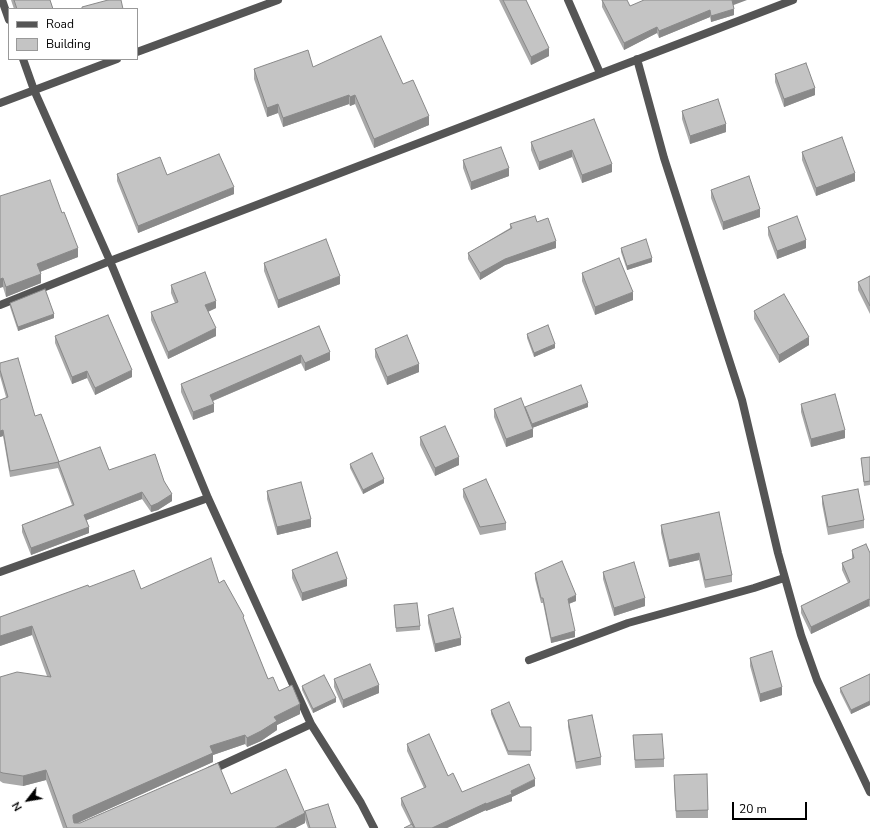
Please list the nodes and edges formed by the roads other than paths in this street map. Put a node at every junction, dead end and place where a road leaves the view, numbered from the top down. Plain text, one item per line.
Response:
1 (2, 0) edge
2 (278, 0) edge
3 (568, 0) edge
4 (793, 0) edge
5 (8, 17) edge
6 (138, 52) edge
7 (637, 59) junction
8 (23, 60) edge
9 (114, 60) edge
10 (600, 73) junction
11 (34, 90) junction
12 (0, 102) edge
13 (110, 261) junction
14 (0, 305) edge
15 (208, 498) junction
16 (0, 572) edge
17 (784, 578) junction
18 (529, 660) dead end
19 (311, 724) junction
20 (202, 773) edge
21 (870, 792) edge
22 (374, 828) edge

1 - 5 street
2 - 6 street
3 - 10 street
4 - 7 street
7 - 10 street
7 - 17 street
8 - 11 street
9 - 11 street
10 - 13 street
11 - 12 street
11 - 13 street
13 - 14 street
13 - 15 street
15 - 16 street
15 - 19 street
17 - 18 street
17 - 21 street
19 - 20 street
19 - 22 street

